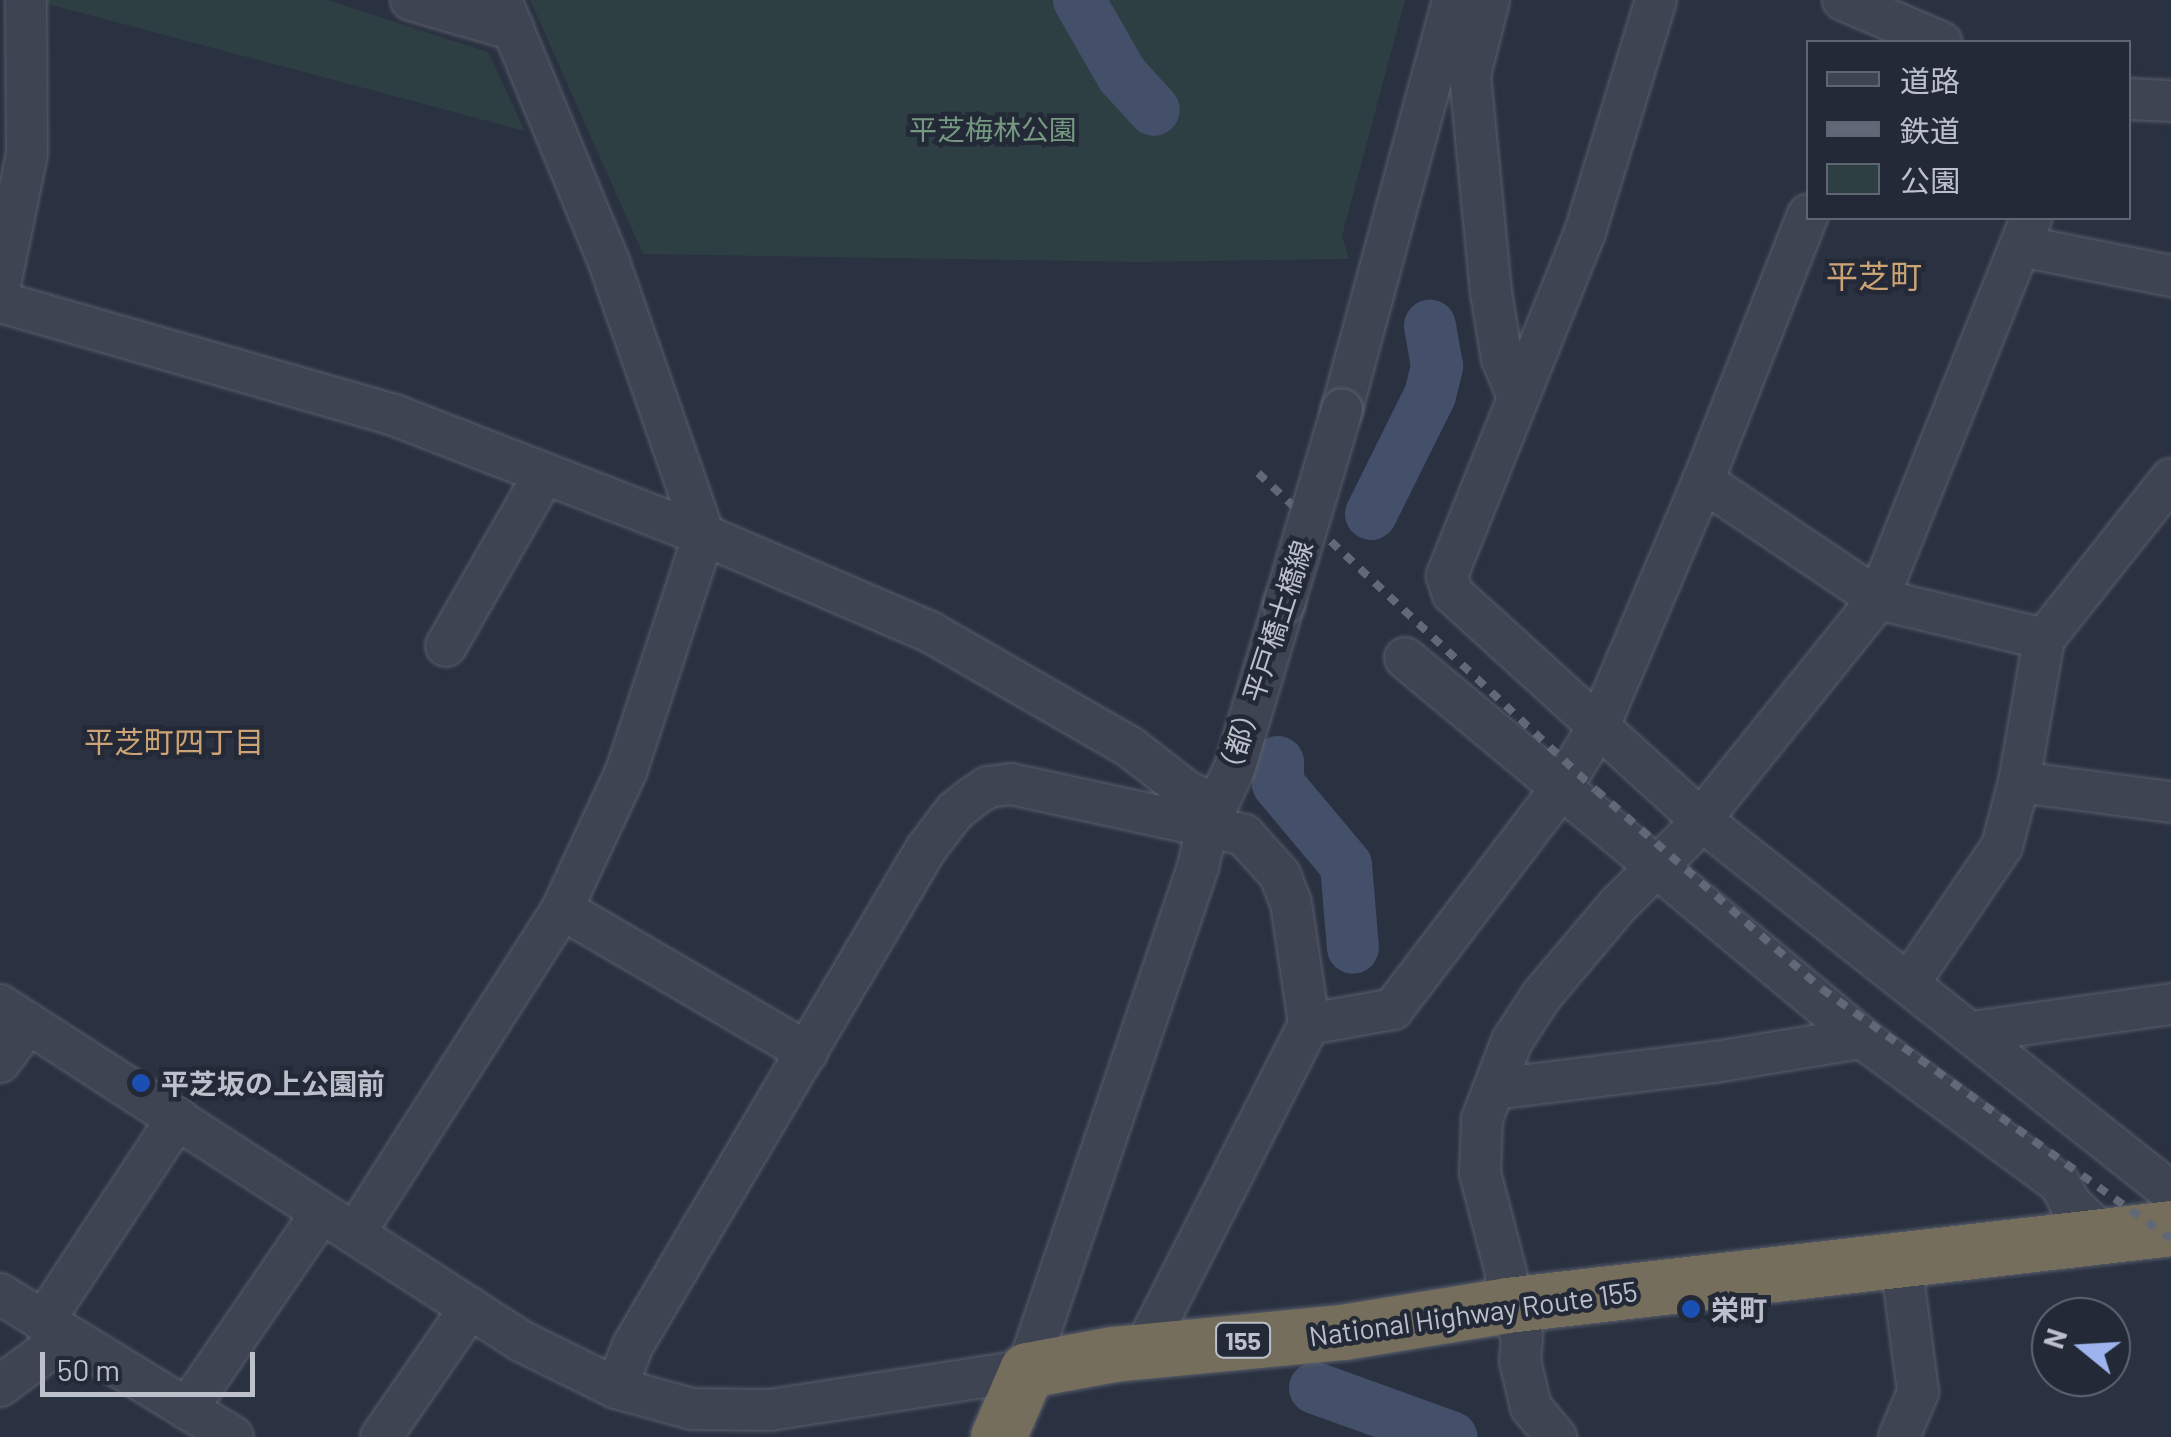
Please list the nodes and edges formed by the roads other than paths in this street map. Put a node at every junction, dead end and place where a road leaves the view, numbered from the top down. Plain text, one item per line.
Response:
1 (26, 0) edge
2 (411, 0) edge
3 (1453, 0) edge
4 (1490, 0) edge
5 (1656, 0) edge
6 (1842, 0) edge
7 (508, 15) edge
8 (1885, 21) edge
9 (1935, 40) edge
10 (2131, 99) edge
11 (2171, 101) edge
12 (1806, 219) edge
13 (2026, 232) edge
14 (2171, 276) edge
15 (0, 285) edge
16 (0, 302) edge
17 (1517, 395) junction
18 (544, 475) junction
19 (2171, 479) edge
20 (1703, 481) junction
21 (704, 534) junction
22 (1878, 599) junction
23 (2044, 639) junction
24 (446, 646) dead end
25 (1405, 658) dead end
26 (1599, 726) junction
27 (2019, 782) junction
28 (1559, 790) junction
29 (2171, 802) edge
30 (1212, 816) junction
31 (1701, 820) junction
32 (1659, 868) junction
33 (562, 909) junction
34 (1909, 983) junction
35 (2171, 1004) edge
36 (14, 1015) edge
37 (1309, 1024) junction
38 (1972, 1032) junction
39 (1862, 1038) junction
40 (807, 1052) junction
41 (0, 1062) edge
42 (1494, 1088) junction
43 (178, 1117) junction
44 (2171, 1192) edge
45 (338, 1223) junction
46 (2171, 1228) edge
47 (2102, 1234) junction
48 (1901, 1261) junction
49 (0, 1294) edge
50 (1507, 1305) junction
51 (470, 1308) junction
52 (54, 1330) junction
53 (1144, 1348) junction
54 (1027, 1370) junction
55 (0, 1386) edge
56 (616, 1388) junction
57 (186, 1409) junction
58 (234, 1437) edge
59 (381, 1437) edge
60 (998, 1437) edge
61 (1556, 1437) edge
62 (1899, 1437) edge

1 - 15 street
2 - 7 street
3 - 30 street, （都）平戸橋土橋線, bridge
4 - 17 street
5 - 17 street
6 - 8 street
7 - 21 street
8 - 9 street
10 - 11 street
12 - 20 street
13 - 14 street
13 - 22 street
16 - 18 street
17 - 26 street
18 - 21 street
18 - 24 street
19 - 23 street
20 - 22 street
20 - 26 street
21 - 30 street
21 - 33 street
22 - 23 street
22 - 31 street
23 - 27 street
25 - 28 street
26 - 28 street
26 - 31 street
27 - 29 street
27 - 34 street
28 - 32 street
28 - 37 street
30 - 37 street
30 - 40 street
30 - 54 street, （都）平戸橋土橋線
31 - 32 street
31 - 34 street
32 - 39 street
32 - 42 street
33 - 40 street
33 - 45 street
34 - 38 street
35 - 38 street
36 - 41 street
36 - 43 street
37 - 53 street
38 - 44 street
39 - 42 street
39 - 47 street
40 - 56 street
42 - 50 street
43 - 45 street
43 - 52 street
45 - 51 street
45 - 57 street
46 - 47 highway, National Highway Route 155 / 155
47 - 48 highway, National Highway Route 155 / 155
48 - 50 highway, National Highway Route 155 / 155
48 - 62 street
49 - 52 street
50 - 53 highway, National Highway Route 155 / 155
50 - 61 street
51 - 56 street
51 - 59 street
52 - 55 street
52 - 57 street
53 - 54 highway, National Highway Route 155 / 155
54 - 56 street
54 - 60 highway
57 - 58 street

